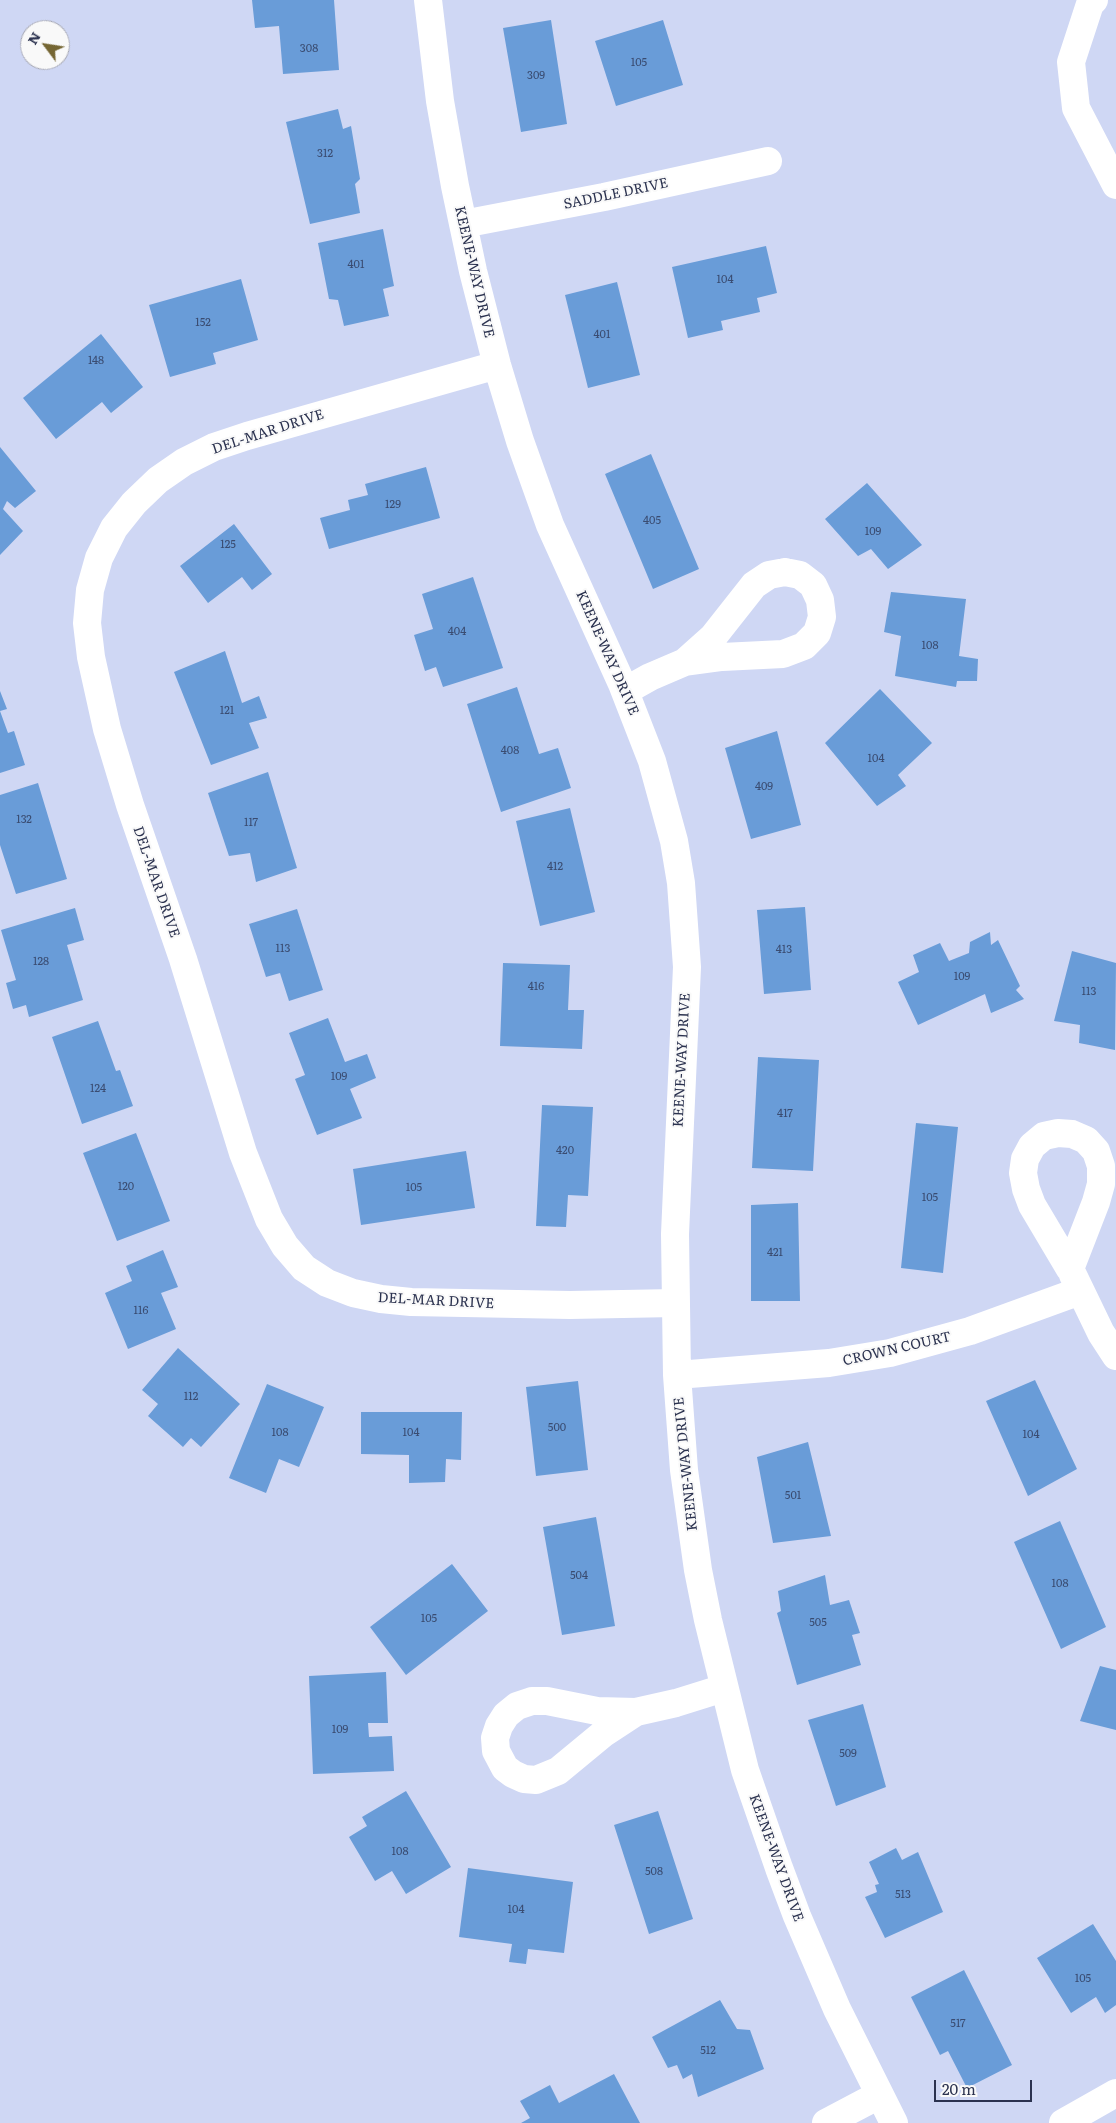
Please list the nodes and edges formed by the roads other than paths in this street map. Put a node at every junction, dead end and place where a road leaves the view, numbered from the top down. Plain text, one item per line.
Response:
1 (428, 0) edge
2 (1094, 0) edge
3 (768, 161) dead end
4 (1116, 185) edge
5 (463, 224) junction
6 (497, 365) junction
7 (685, 662) junction
8 (625, 691) junction
9 (674, 1304) junction
10 (1116, 1356) edge
11 (676, 1375) junction
12 (724, 1688) junction
13 (636, 1712) junction
14 (1116, 2093) edge
15 (879, 2095) junction
16 (826, 2123) edge
17 (894, 2123) edge
18 (1063, 2123) edge

1 - 5 street, KEENE-WAY DRIVE
2 - 4 street
3 - 5 street, SADDLE DRIVE
5 - 6 street, KEENE-WAY DRIVE
6 - 8 street, KEENE-WAY DRIVE
6 - 9 street, DEL-MAR DRIVE
7 - 7 street
7 - 8 street
8 - 9 street, KEENE-WAY DRIVE
9 - 11 street, KEENE-WAY DRIVE
10 - 11 street, CROWN COURT
11 - 12 street, KEENE-WAY DRIVE
12 - 13 street
12 - 15 street, KEENE-WAY DRIVE
13 - 13 street
14 - 18 street
15 - 16 street
15 - 17 street, KEENE-WAY DRIVE

